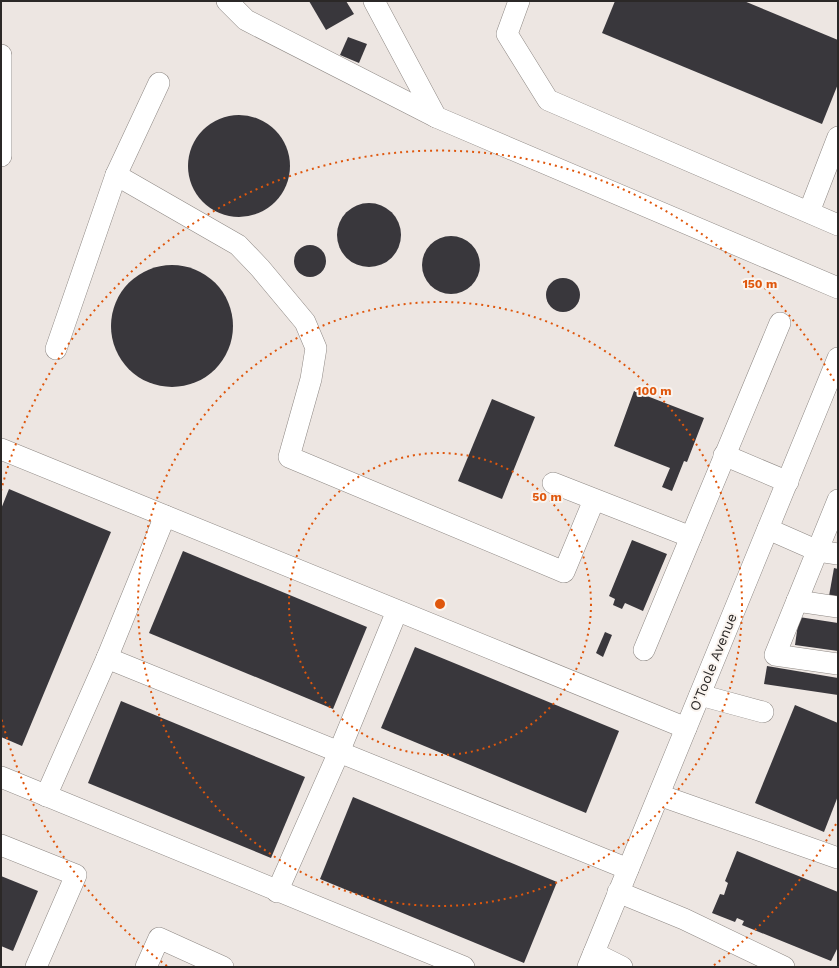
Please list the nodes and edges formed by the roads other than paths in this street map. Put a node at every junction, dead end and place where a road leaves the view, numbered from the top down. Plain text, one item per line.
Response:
1 (227, 1) edge
2 (374, 1) edge
3 (519, 1) edge
4 (1, 55) edge
5 (159, 83) dead end
6 (436, 117) junction
7 (838, 138) edge
8 (1, 156) edge
9 (116, 175) junction
10 (809, 212) junction
11 (838, 225) edge
12 (838, 288) edge
13 (780, 323) dead end
14 (56, 349) dead end
15 (838, 358) edge
16 (1, 449) edge
17 (724, 455) junction
18 (788, 482) junction
19 (553, 483) dead end
20 (594, 500) junction
21 (838, 500) edge
22 (165, 516) junction
23 (768, 529) junction
24 (691, 536) junction
25 (818, 551) junction
26 (838, 554) edge
27 (797, 601) junction
28 (838, 608) edge
29 (397, 611) junction
30 (644, 650) dead end
31 (107, 658) junction
32 (838, 664) edge
33 (700, 695) junction
34 (763, 712) dead end
35 (686, 728) junction
36 (339, 752) junction
37 (1, 777) edge
38 (659, 795) junction
39 (46, 796) junction
40 (1, 845) edge
41 (838, 858) edge
42 (628, 869) junction
43 (277, 892) junction
44 (618, 892) junction
45 (591, 960) edge
46 (36, 967) edge
47 (146, 967) edge
48 (223, 967) edge
49 (464, 967) edge
50 (622, 967) edge
51 (784, 967) edge

1 - 6 street
2 - 6 street
3 - 10 street
4 - 8 street
5 - 9 street
6 - 12 street
7 - 10 street
9 - 14 street
9 - 20 street
10 - 11 street
13 - 17 street
15 - 18 street, O’Toole Avenue
16 - 22 street
17 - 18 street
17 - 24 street
18 - 23 street, O’Toole Avenue
19 - 20 street
20 - 24 street
21 - 25 street
22 - 29 street
22 - 31 street
23 - 25 street
23 - 33 street, O’Toole Avenue
24 - 30 street
25 - 26 street
25 - 27 street
27 - 28 street
27 - 32 street
29 - 35 street
29 - 36 street
31 - 36 street
31 - 39 street
33 - 34 street
33 - 35 street, O’Toole Avenue
35 - 38 street, O’Toole Avenue
36 - 42 street
36 - 43 street
37 - 39 street
38 - 41 street
38 - 42 street, O’Toole Avenue
39 - 43 street
40 - 46 street
42 - 44 street, O’Toole Avenue
43 - 49 street
44 - 45 street, O’Toole Avenue
44 - 51 street
45 - 50 street
47 - 48 street

